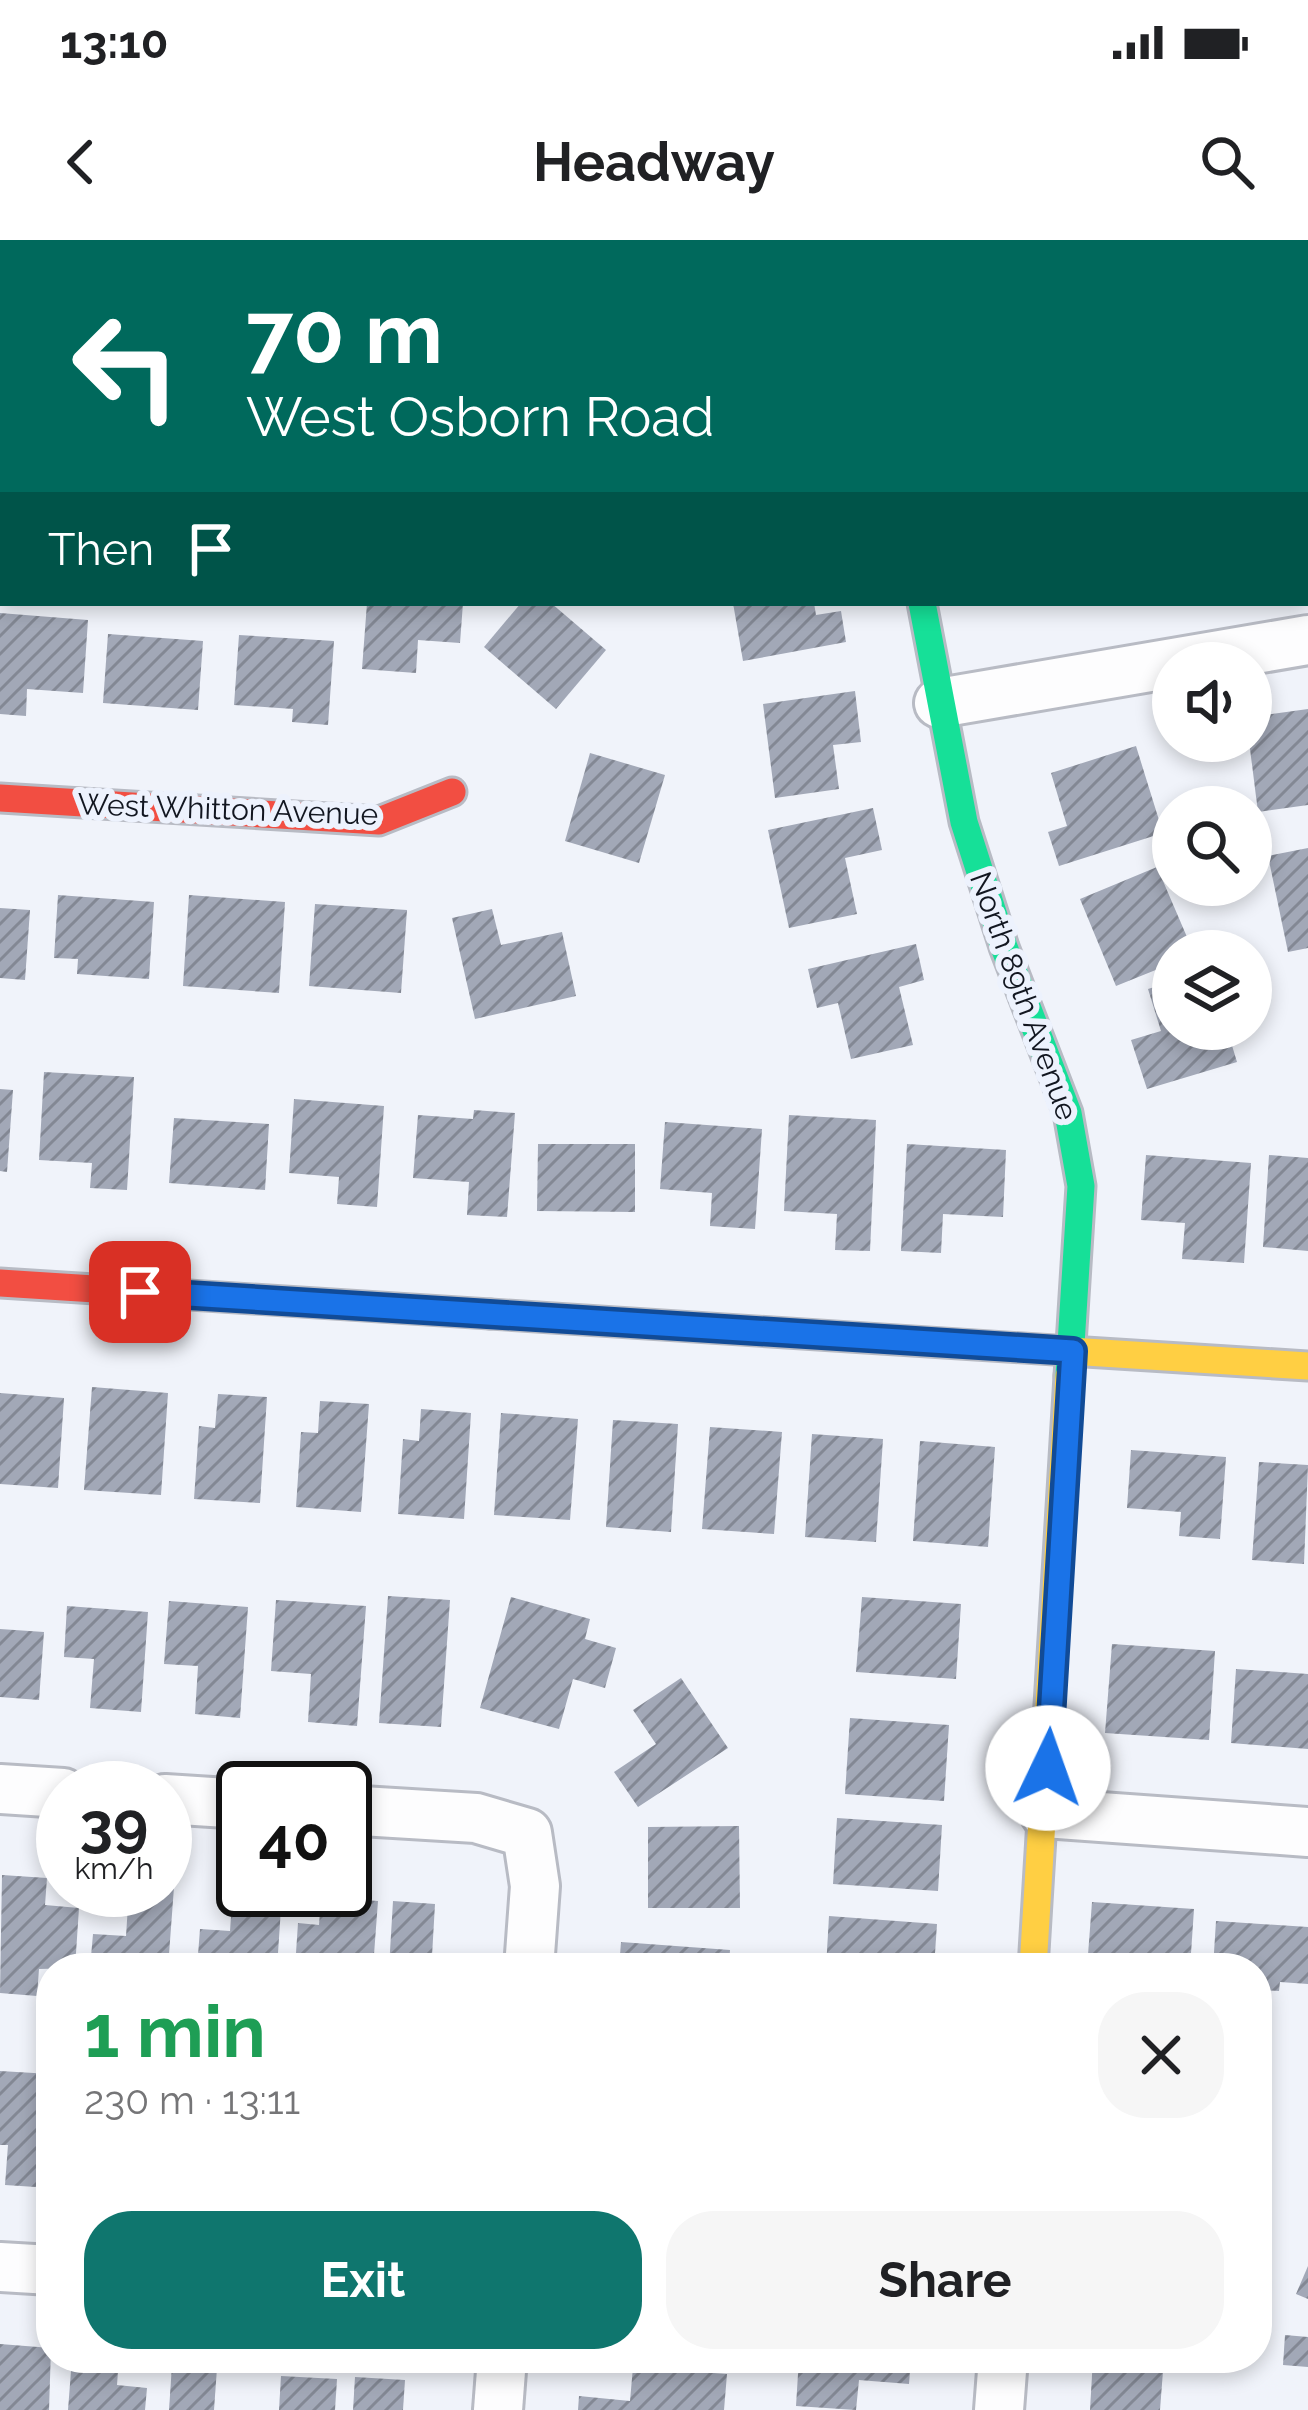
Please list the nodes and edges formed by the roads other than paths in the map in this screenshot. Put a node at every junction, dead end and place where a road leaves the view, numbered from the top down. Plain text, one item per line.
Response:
1 (923, 606) edge
2 (1308, 640) edge
3 (939, 703) junction
4 (452, 792) dead end
5 (0, 798) edge
6 (0, 1283) edge
7 (1073, 1351) junction
8 (1308, 1366) edge
9 (0, 1789) edge
10 (36, 1791) edge
11 (372, 1812) edge
12 (1046, 1814) junction
13 (1308, 1832) edge
14 (530, 1953) edge
15 (1035, 1953) edge
16 (0, 2267) edge
17 (36, 2269) edge
18 (501, 2373) edge
19 (1002, 2373) edge
20 (498, 2410) edge
21 (999, 2410) edge

1 - 3 street, North 89th Avenue
2 - 3 street
3 - 7 street, North 89th Avenue
4 - 5 street, West Whitton Avenue
6 - 7 street
7 - 8 street
7 - 12 street, North 89th Avenue
9 - 10 street
11 - 14 street
12 - 13 street
12 - 15 street, North 89th Avenue
16 - 17 street
18 - 20 street
19 - 21 street

